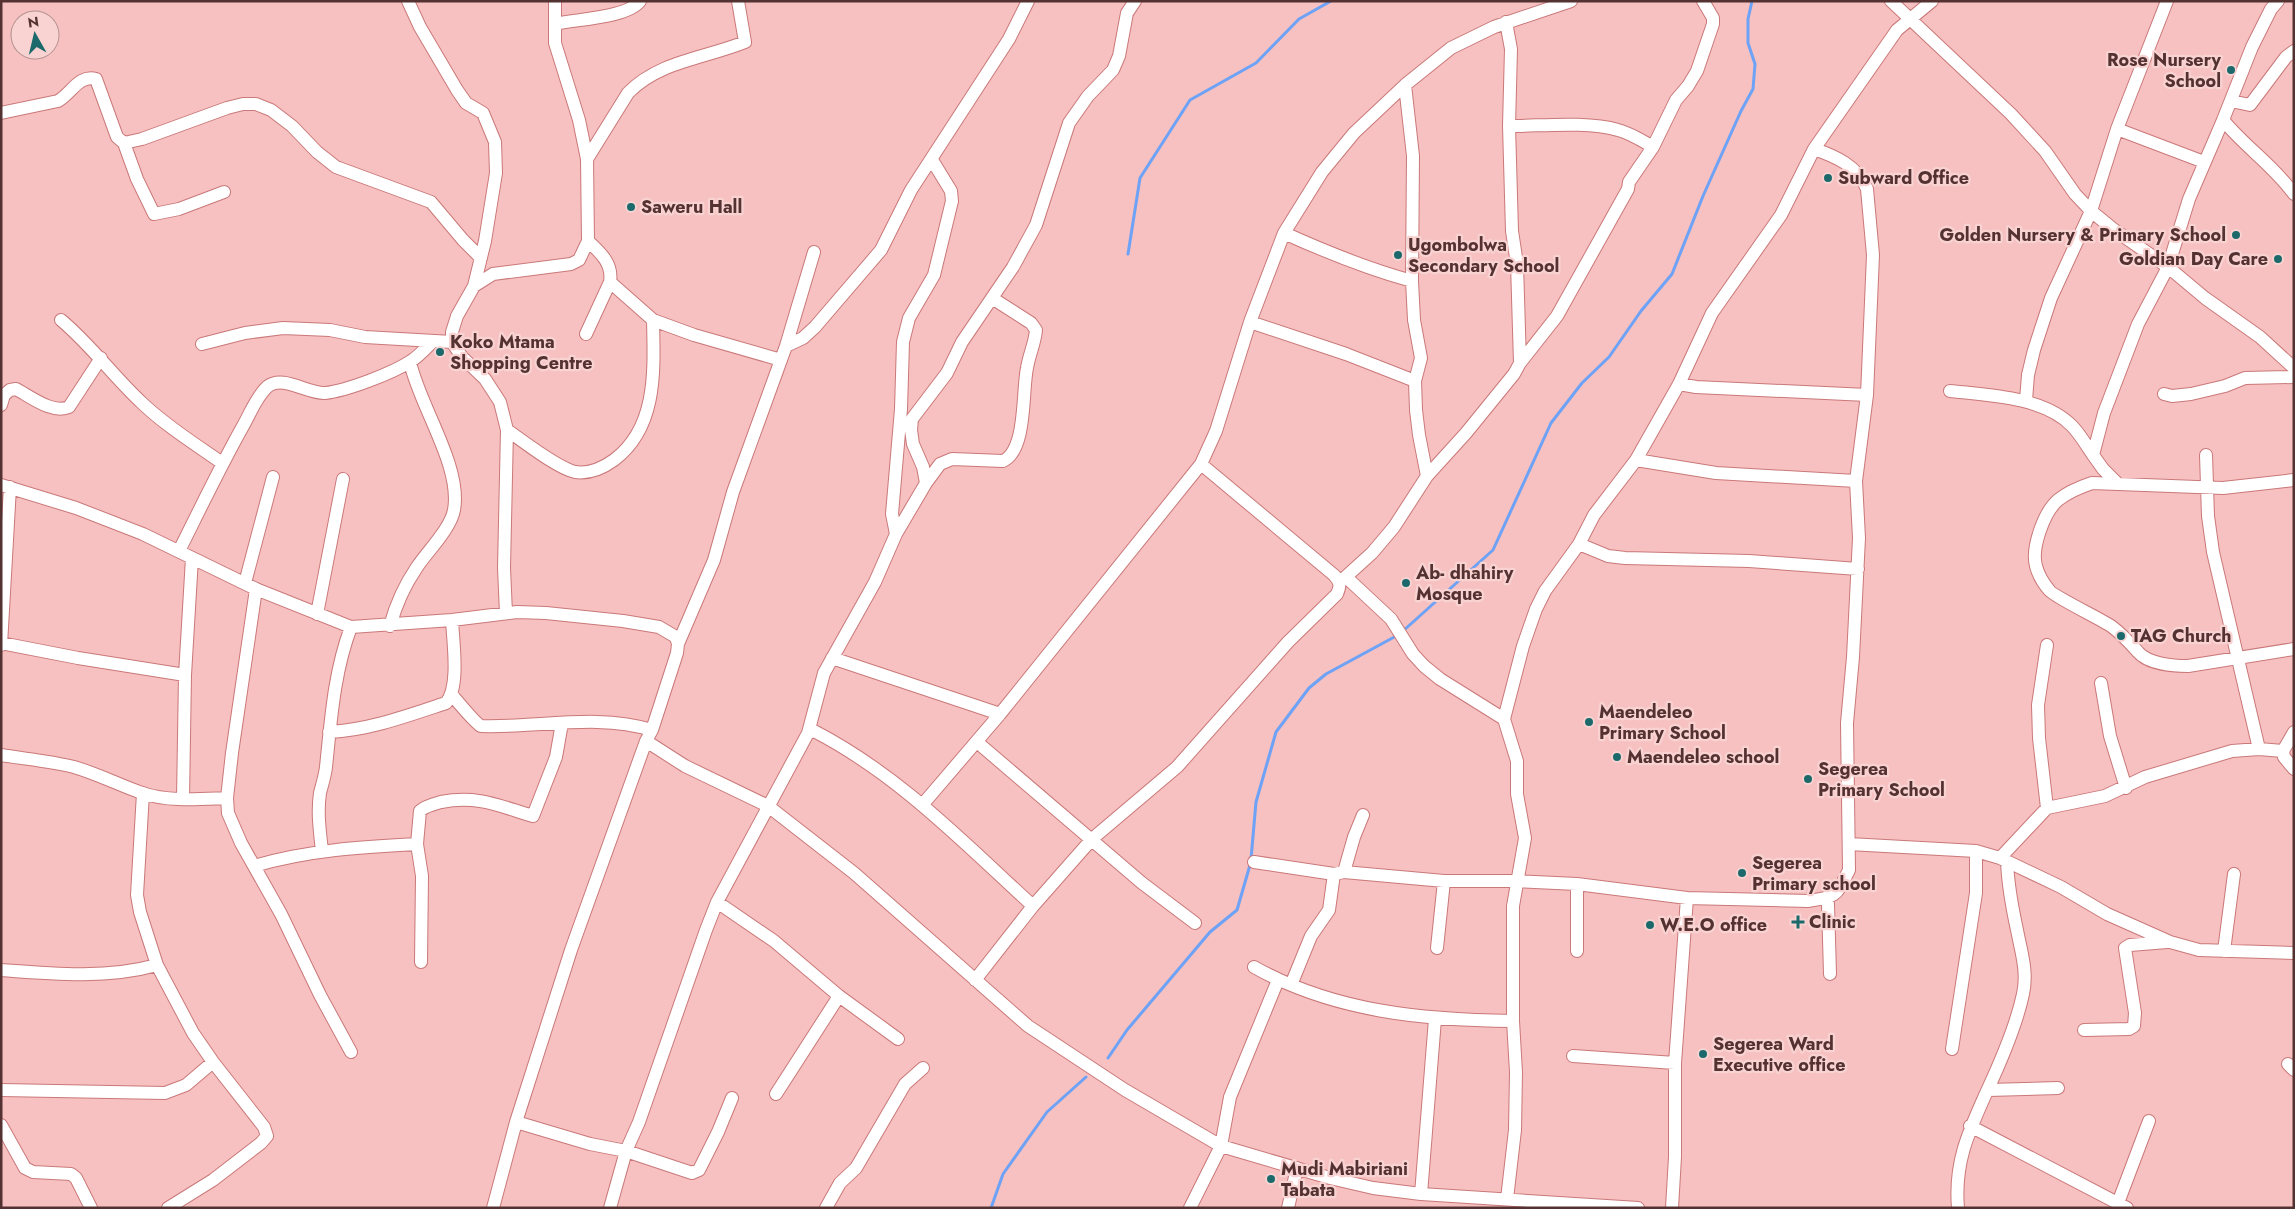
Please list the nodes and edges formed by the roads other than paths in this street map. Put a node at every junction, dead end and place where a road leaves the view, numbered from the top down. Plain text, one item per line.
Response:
1 (408, 1) edge
2 (556, 1) edge
3 (640, 1) edge
4 (738, 1) edge
5 (1028, 1) edge
6 (1135, 1) edge
7 (1571, 1) edge
8 (1703, 1) edge
9 (1891, 1) edge
10 (1932, 1) edge
11 (2278, 1) edge
12 (2164, 2) edge
13 (1911, 20) junction
14 (1506, 22) junction
15 (555, 24) junction
16 (2294, 51) edge
17 (1405, 85) junction
18 (2231, 101) junction
19 (1, 113) edge
20 (2223, 120) junction
21 (1509, 126) junction
22 (2117, 129) junction
23 (124, 143) junction
24 (1652, 147) junction
25 (1814, 148) junction
26 (587, 159) junction
27 (932, 160) junction
28 (2204, 162) junction
29 (2289, 178) edge
30 (224, 192) dead end
31 (2294, 194) edge
32 (2091, 211) junction
33 (1284, 233) junction
34 (588, 241) junction
35 (814, 252) dead end
36 (481, 258) junction
37 (2168, 267) junction
38 (1412, 281) junction
39 (610, 282) junction
40 (474, 286) junction
41 (992, 298) junction
42 (61, 320) dead end
43 (653, 320) junction
44 (1250, 322) junction
45 (586, 334) dead end
46 (433, 341) junction
47 (452, 342) junction
48 (202, 344) dead end
49 (786, 346) junction
50 (101, 358) junction
51 (781, 360) junction
52 (410, 362) junction
53 (1520, 363) junction
54 (2294, 368) edge
55 (2294, 377) edge
56 (1415, 381) junction
57 (1679, 384) junction
58 (1950, 391) dead end
59 (2164, 394) dead end
60 (1867, 395) junction
61 (2026, 400) junction
62 (1, 405) edge
63 (507, 430) junction
64 (2093, 455) junction
65 (2206, 455) dead end
66 (1636, 460) junction
67 (222, 463) junction
68 (1201, 464) junction
69 (1427, 476) junction
70 (273, 477) dead end
71 (343, 479) dead end
72 (2294, 480) edge
73 (1856, 481) junction
74 (926, 483) junction
75 (2117, 483) junction
76 (6, 486) edge
77 (2207, 487) junction
78 (896, 534) junction
79 (1579, 544) junction
80 (179, 551) junction
81 (192, 558) junction
82 (1858, 569) junction
83 (1343, 579) junction
84 (250, 586) junction
85 (506, 613) junction
86 (317, 614) junction
87 (452, 620) junction
88 (390, 626) junction
89 (351, 627) junction
90 (1, 643) edge
91 (678, 644) junction
92 (2047, 645) dead end
93 (2294, 649) edge
94 (832, 658) junction
95 (2236, 658) junction
96 (186, 675) junction
97 (2102, 683) dead end
98 (452, 696) junction
99 (1000, 714) junction
100 (1504, 719) junction
101 (562, 723) junction
102 (329, 732) junction
103 (2294, 732) edge
104 (808, 733) junction
105 (649, 736) junction
106 (977, 742) junction
107 (2259, 749) junction
108 (2283, 751) junction
109 (1, 755) edge
110 (2294, 768) edge
111 (2126, 788) junction
112 (143, 794) junction
113 (227, 798) junction
114 (183, 799) junction
115 (923, 804) junction
116 (768, 806) junction
117 (2047, 808) junction
118 (1363, 815) dead end
119 (1092, 839) junction
120 (417, 844) junction
121 (1849, 844) junction
122 (1976, 850) junction
123 (322, 851) junction
124 (2004, 860) junction
125 (1254, 862) dead end
126 (254, 866) junction
127 (1339, 873) junction
128 (2234, 874) dead end
129 (1444, 881) junction
130 (1516, 881) junction
131 (1577, 884) junction
132 (1687, 898) junction
133 (1826, 898) junction
134 (718, 902) junction
135 (1033, 906) junction
136 (1195, 923) dead end
137 (2170, 942) junction
138 (1437, 948) dead end
139 (2224, 950) junction
140 (1577, 951) dead end
141 (2294, 953) edge
142 (421, 962) dead end
143 (157, 965) junction
144 (1254, 968) dead end
145 (1, 970) edge
146 (1830, 974) dead end
147 (976, 980) junction
148 (1278, 980) junction
149 (1291, 985) junction
150 (839, 996) junction
151 (1435, 1019) junction
152 (1513, 1021) junction
153 (2084, 1030) dead end
154 (898, 1039) dead end
155 (1952, 1049) dead end
156 (351, 1052) dead end
157 (1574, 1056) dead end
158 (213, 1062) junction
159 (1675, 1063) junction
160 (922, 1068) dead end
161 (2058, 1088) dead end
162 (1, 1090) edge
163 (1988, 1090) junction
164 (776, 1094) dead end
165 (732, 1098) dead end
166 (2149, 1121) dead end
167 (516, 1122) junction
168 (1, 1125) edge
169 (1970, 1126) junction
170 (1221, 1146) junction
171 (626, 1151) junction
172 (1297, 1168) junction
173 (1421, 1194) junction
174 (1507, 1199) junction
175 (1476, 1202) edge
176 (2115, 1204) edge
177 (1563, 1206) edge
178 (1615, 1207) edge
179 (91, 1208) edge
180 (168, 1208) edge
181 (493, 1208) edge
182 (610, 1208) edge
183 (826, 1208) edge
184 (1190, 1208) edge
185 (1288, 1208) edge
186 (1638, 1208) edge
187 (1672, 1208) edge
188 (1958, 1208) edge

1 - 36 street
2 - 15 street
3 - 15 street
4 - 26 street
5 - 27 street
6 - 41 street
7 - 14 street
8 - 24 street
9 - 13 street
10 - 13 street
11 - 18 street
12 - 22 street
13 - 25 street
13 - 32 street
14 - 17 street
14 - 21 street
15 - 26 street
16 - 18 street
17 - 33 street
17 - 38 street
18 - 20 street
19 - 23 street
20 - 28 street
20 - 29 street
21 - 24 street
21 - 53 street
22 - 28 street
22 - 32 street
23 - 30 street
23 - 36 street
24 - 53 street
25 - 57 street
25 - 60 street
26 - 34 street
27 - 49 street
27 - 78 street
28 - 37 street
29 - 31 street
32 - 37 street
32 - 61 street
33 - 38 street
33 - 44 street
34 - 39 street
34 - 40 street
35 - 49 street
36 - 40 street
37 - 54 street
37 - 64 street
38 - 56 street
39 - 43 street
39 - 45 street
40 - 47 street
41 - 74 street
41 - 74 street
42 - 50 street
43 - 51 street
43 - 63 street
44 - 56 street
44 - 68 street
46 - 47 street
46 - 48 street
46 - 52 street
47 - 63 street
49 - 51 street
50 - 62 street
50 - 67 street
51 - 91 street
52 - 67 street
52 - 88 street
53 - 69 street
55 - 59 street
56 - 69 street
57 - 60 street
57 - 66 street
58 - 61 street
60 - 73 street
61 - 64 street
63 - 85 street
64 - 75 street
65 - 77 street
66 - 73 street
66 - 79 street
67 - 80 street
68 - 83 street
68 - 99 street
69 - 83 street
70 - 84 street
71 - 86 street
72 - 77 street
73 - 82 street
74 - 78 street
75 - 77 street
75 - 95 street
76 - 80 street
76 - 90 street
77 - 95 street
78 - 94 street
79 - 82 street
79 - 100 street
80 - 81 street
81 - 84 street
81 - 96 street
82 - 121 street
83 - 100 street
83 - 119 street
84 - 86 street
84 - 113 street
85 - 87 street
85 - 91 street
86 - 89 street
87 - 88 street
87 - 98 street
88 - 89 street
89 - 102 street
90 - 96 street
91 - 105 street
92 - 117 street
93 - 95 street
94 - 99 street
94 - 104 street
95 - 107 street
96 - 114 street
97 - 111 street
98 - 101 street
98 - 102 street
99 - 106 street
100 - 130 street
101 - 105 street
101 - 120 street
102 - 123 street
103 - 108 street
104 - 115 street
104 - 116 street
105 - 116 street
105 - 167 street
106 - 115 street
106 - 119 street
107 - 108 street
107 - 111 street
108 - 110 street
109 - 112 street
111 - 117 street
112 - 114 street
112 - 143 street
113 - 114 street
113 - 126 street
115 - 135 street
116 - 134 street
116 - 147 street
117 - 124 street
118 - 127 street
119 - 135 street
119 - 136 street
120 - 123 street
120 - 142 street
121 - 122 street
121 - 133 street
122 - 124 street
122 - 155 street
123 - 126 street
124 - 137 street
124 - 163 street
125 - 127 street
126 - 156 street
127 - 129 street
127 - 149 street
128 - 139 street
129 - 130 street
129 - 138 street
130 - 131 street
130 - 152 street
131 - 132 street
131 - 140 street
132 - 133 street
132 - 159 street
133 - 146 street
134 - 150 street
134 - 171 street
135 - 147 street
137 - 139 street
137 - 153 street
139 - 141 street
143 - 145 street
143 - 158 street
144 - 148 street
147 - 170 street
148 - 149 street
148 - 170 street
149 - 151 street
150 - 154 street
150 - 164 street
151 - 152 street
151 - 173 street
152 - 174 street
157 - 159 street
158 - 162 street
158 - 180 street
159 - 187 street
160 - 183 street
161 - 163 street
163 - 169 street
165 - 171 street
166 - 176 street
167 - 171 street
167 - 181 street
168 - 179 street
169 - 176 street
169 - 188 street
170 - 172 street
170 - 184 street
171 - 182 street
172 - 173 street
172 - 185 street
173 - 175 street
174 - 175 street
174 - 177 street
177 - 178 street
178 - 186 street

